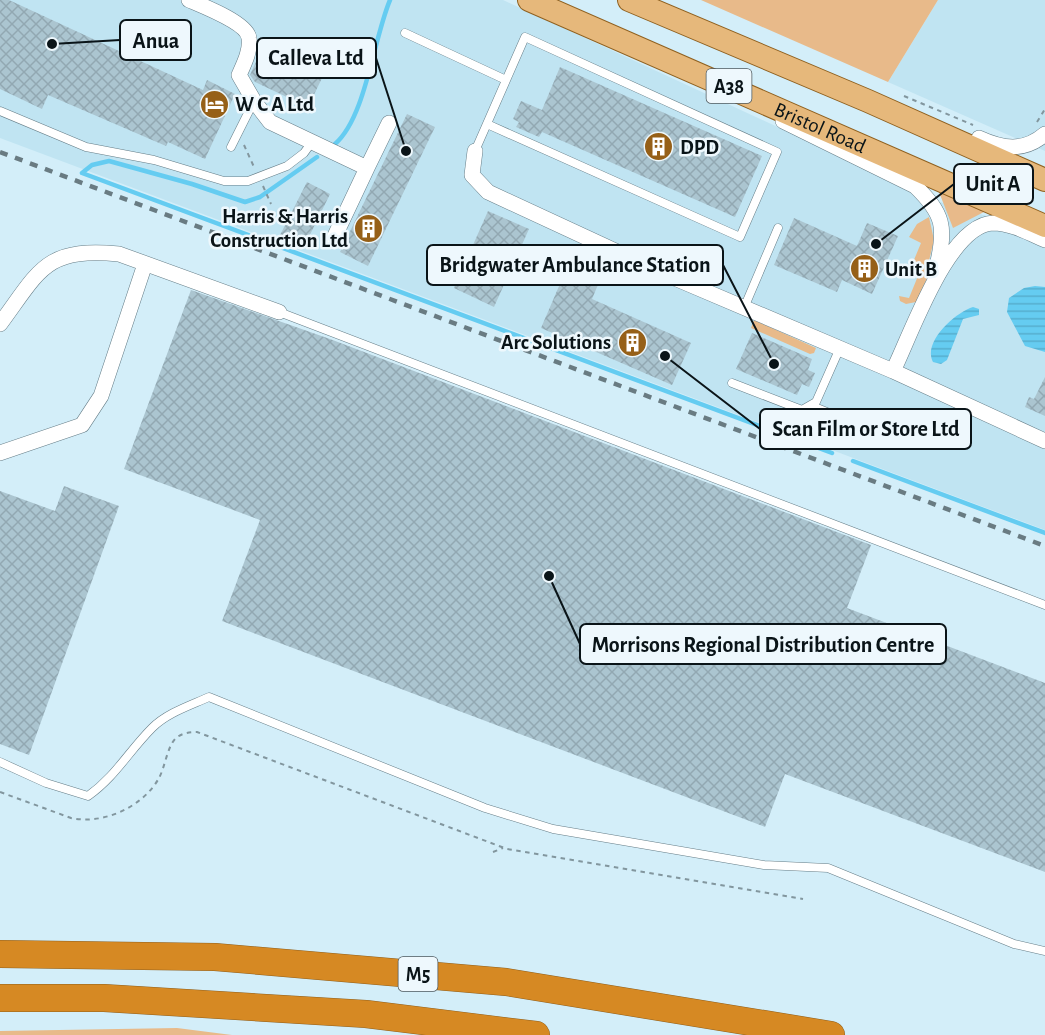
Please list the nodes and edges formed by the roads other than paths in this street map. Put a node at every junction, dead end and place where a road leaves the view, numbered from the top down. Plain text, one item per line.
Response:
1 (529, 0) edge
2 (628, 0) edge
3 (197, 2) edge
4 (405, 33) dead end
5 (691, 70) junction
6 (506, 80) junction
7 (254, 101) junction
8 (868, 101) junction
9 (0, 111) edge
10 (389, 123) dead end
11 (487, 124) junction
12 (1045, 134) edge
13 (312, 142) junction
14 (231, 147) dead end
15 (475, 151) joint
16 (367, 168) junction
17 (1045, 180) edge
18 (1045, 226) edge
19 (778, 228) dead end
20 (333, 240) dead end
21 (1045, 240) edge
22 (145, 264) junction
23 (932, 286) junction
24 (744, 308) junction
25 (279, 312) joint
26 (0, 324) edge
27 (839, 350) junction
28 (893, 371) junction
29 (732, 383) dead end
30 (812, 406) junction
31 (856, 424) dead end
32 (1045, 441) edge
33 (0, 453) edge
34 (1045, 605) edge
35 (0, 762) edge
36 (1045, 951) edge
37 (0, 954) edge
38 (0, 998) edge
39 (536, 1035) edge
40 (831, 1035) edge

1 - 5 main road, Bristol Road / A38
2 - 8 main road, Bristol Road / A38
3 - 7 street
4 - 6 lane
5 - 18 main road, Bristol Road / A38
5 - 23 street
6 - 11 lane
6 - 11 lane
7 - 13 street
7 - 14 lane
8 - 12 street
8 - 17 main road, Bristol Road / A38
9 - 13 lane
10 - 16 street
11 - 15 lane
13 - 16 street
15 - 24 street
16 - 20 street
19 - 24 lane
21 - 23 street
22 - 25 street
22 - 26 street
22 - 33 street
23 - 28 street
24 - 27 street
25 - 34 lane
27 - 28 street
27 - 30 lane
28 - 32 street
29 - 30 lane
30 - 31 lane
35 - 36 lane
37 - 40 highway, M5
38 - 39 highway, M5

